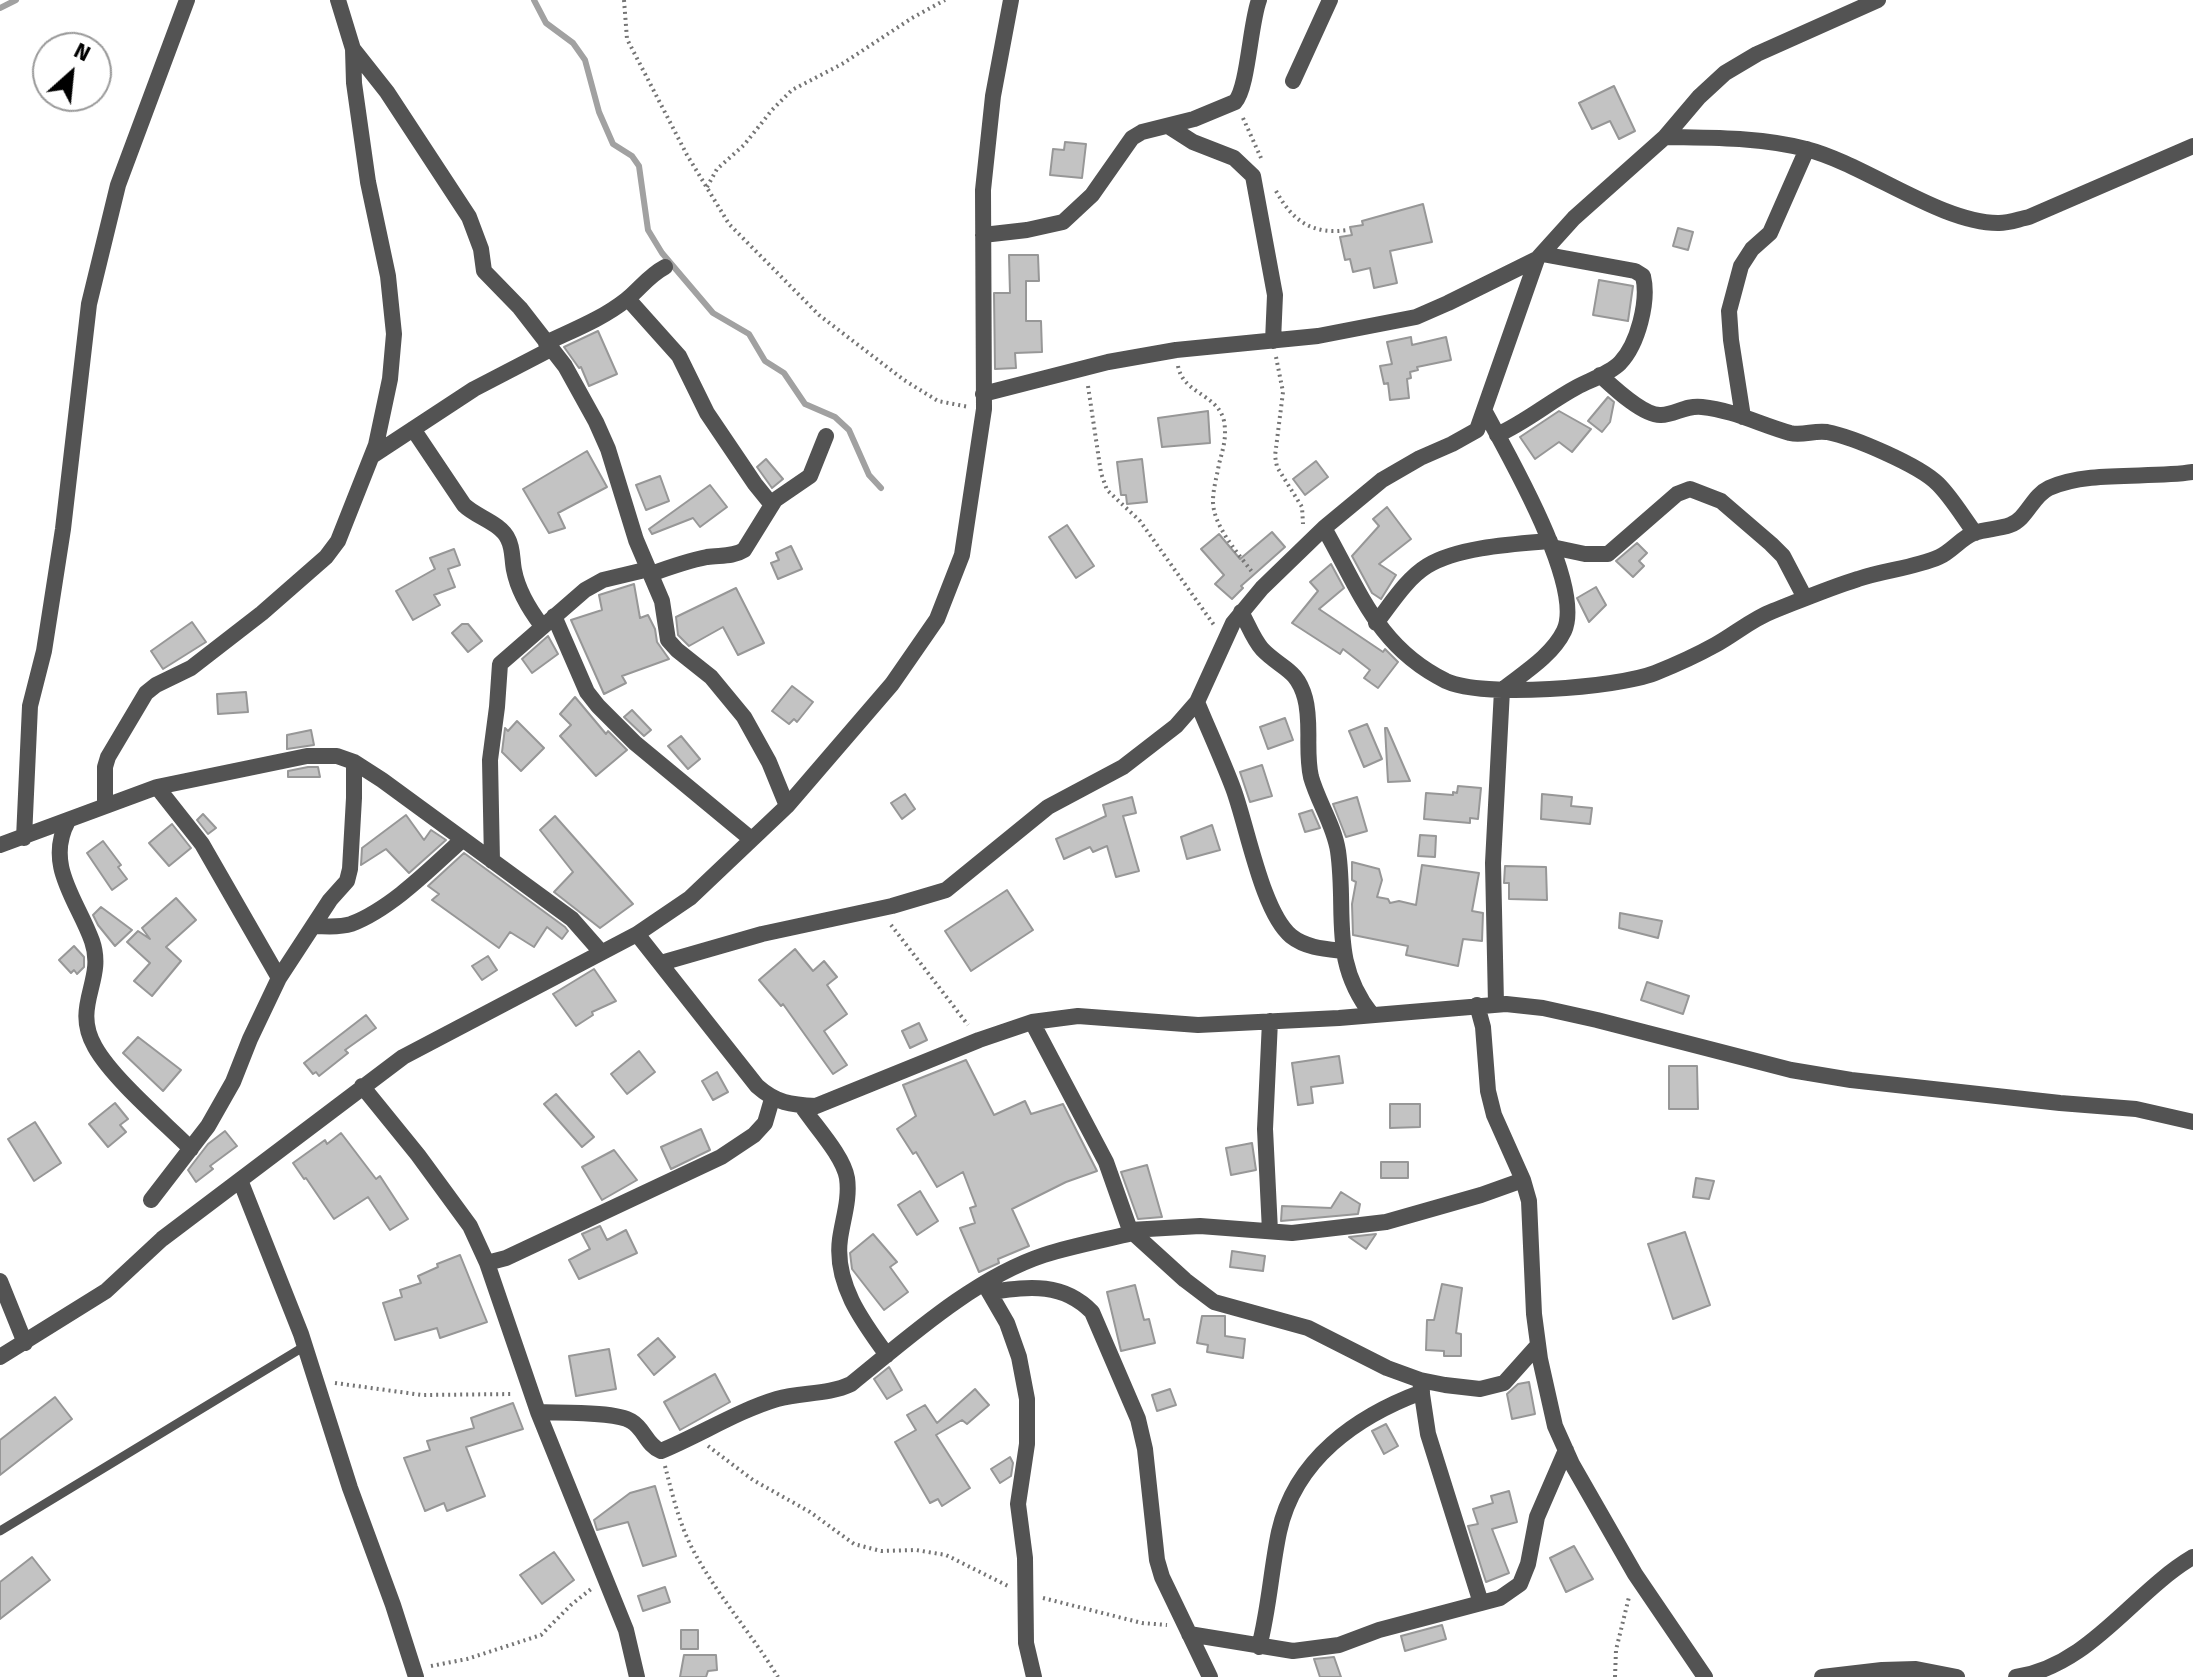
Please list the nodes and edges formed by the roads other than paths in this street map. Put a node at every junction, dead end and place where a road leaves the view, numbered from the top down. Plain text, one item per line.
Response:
1 (187, 0) edge
2 (338, 0) edge
3 (1011, 0) edge
4 (1259, 0) edge
5 (1330, 0) edge
6 (1878, 0) edge
7 (353, 49) junction
8 (1293, 81) dead end
9 (1168, 126) junction
10 (1665, 137) junction
11 (2193, 146) edge
12 (1807, 149) junction
13 (983, 235) junction
14 (1540, 256) junction
15 (665, 267) dead end
16 (628, 299) junction
17 (1273, 341) junction
18 (549, 346) junction
19 (1600, 375) junction
20 (984, 401) junction
21 (1484, 410) junction
22 (1743, 417) junction
23 (413, 429) junction
24 (1497, 435) junction
25 (826, 436) dead end
26 (372, 456) junction
27 (2193, 472) edge
28 (772, 505) junction
29 (1324, 528) junction
30 (1975, 533) junction
31 (1551, 544) junction
32 (650, 572) junction
33 (1805, 598) junction
34 (1241, 612) junction
35 (548, 621) junction
36 (1376, 623) junction
37 (1502, 690) junction
38 (1197, 702) junction
39 (354, 762) junction
40 (157, 787) junction
41 (105, 806) junction
42 (787, 806) junction
43 (68, 821) junction
44 (24, 838) junction
45 (463, 839) junction
46 (751, 839) junction
47 (0, 845) edge
48 (492, 861) junction
49 (313, 926) junction
50 (637, 934) junction
51 (1344, 951) junction
52 (601, 952) junction
53 (661, 963) junction
54 (279, 978) junction
55 (1496, 1004) junction
56 (1477, 1005) junction
57 (1372, 1015) junction
58 (1270, 1021) junction
59 (1032, 1022) junction
60 (362, 1086) junction
61 (772, 1099) junction
62 (801, 1105) junction
63 (2193, 1122) edge
64 (191, 1149) junction
65 (240, 1180) junction
66 (1523, 1180) junction
67 (151, 1200) dead end
68 (1270, 1231) junction
69 (1131, 1232) junction
70 (487, 1263) junction
71 (0, 1281) edge
72 (987, 1288) junction
73 (25, 1343) junction
74 (1538, 1345) junction
75 (305, 1346) junction
76 (887, 1355) junction
77 (0, 1357) edge
78 (1421, 1386) junction
79 (538, 1412) junction
80 (1566, 1450) junction
81 (0, 1531) edge
82 (2193, 1557) edge
83 (1481, 1603) junction
84 (1187, 1631) junction
85 (1259, 1647) junction
86 (415, 1673) edge
87 (637, 1677) edge
88 (1034, 1677) edge
89 (1210, 1677) edge
90 (1705, 1677) edge
91 (1822, 1677) edge
92 (1957, 1677) edge
93 (2016, 1677) edge

1 - 44 street
2 - 7 street
3 - 13 street
4 - 9 street
5 - 8 street
6 - 10 street
7 - 18 street
7 - 26 street
9 - 13 street
9 - 17 street
10 - 12 street
10 - 14 street
11 - 12 street
12 - 22 street
13 - 20 street
14 - 17 street
14 - 19 street
14 - 21 street
15 - 16 street
16 - 18 street
16 - 28 street
17 - 20 street
18 - 23 street
18 - 32 street
19 - 22 street
19 - 24 street
20 - 42 street
21 - 24 street
21 - 29 street
22 - 30 street
23 - 26 street
23 - 35 street
24 - 31 street
25 - 28 street
26 - 41 street
27 - 30 street
28 - 32 street
29 - 34 street
29 - 36 street
30 - 33 street
31 - 33 street
31 - 36 street
31 - 37 street
32 - 35 street
32 - 42 street
33 - 37 street
34 - 38 street
34 - 51 street
35 - 46 street
35 - 48 street
36 - 37 street
37 - 55 street
38 - 51 street
38 - 53 street
39 - 40 street
39 - 45 street
39 - 49 street
40 - 41 street
40 - 54 street
41 - 43 street
42 - 46 street
43 - 44 street
43 - 64 street
44 - 47 street
45 - 48 street
45 - 49 street
46 - 50 street
48 - 52 street
49 - 54 street
50 - 52 street
50 - 53 street
51 - 57 street
52 - 60 street
53 - 61 street
54 - 64 street
55 - 56 street
55 - 63 street
56 - 57 street
56 - 66 street
57 - 58 street
58 - 59 street
58 - 68 street
59 - 62 street
59 - 69 street
60 - 65 street
60 - 70 street
61 - 62 street
61 - 70 street
62 - 76 street
64 - 67 street
65 - 73 street
65 - 75 street
66 - 68 street
66 - 74 street
68 - 69 street
69 - 72 street
69 - 78 street
70 - 79 street
71 - 73 street
72 - 76 street
72 - 84 street
72 - 88 street
73 - 77 street
74 - 78 street
74 - 80 street
75 - 81 lane
75 - 86 street
76 - 79 street
78 - 83 street
78 - 85 street
79 - 87 street
80 - 83 street
80 - 90 street
82 - 93 street
83 - 85 street
84 - 85 street
84 - 89 street
91 - 92 street

